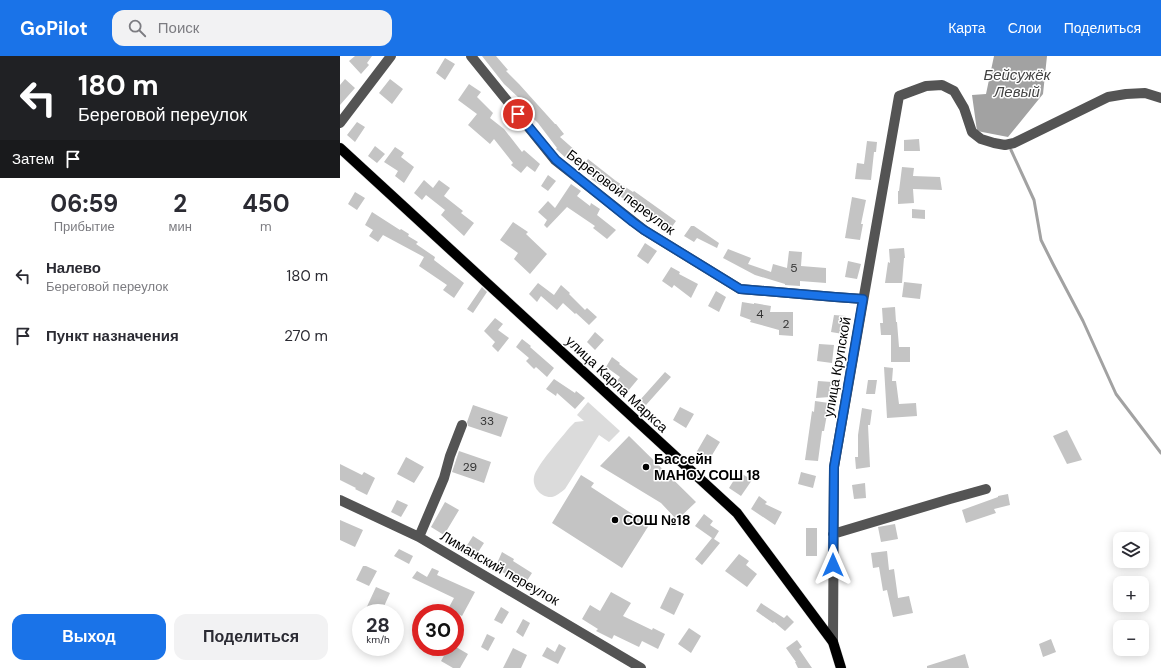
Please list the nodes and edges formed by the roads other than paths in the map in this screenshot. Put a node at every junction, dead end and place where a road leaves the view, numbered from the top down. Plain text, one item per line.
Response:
1 (391, 56) edge
2 (471, 56) edge
3 (1161, 98) edge
4 (340, 123) edge
5 (340, 148) edge
6 (863, 299) junction
7 (462, 425) dead end
8 (986, 490) dead end
9 (340, 500) edge
10 (834, 534) junction
11 (419, 537) junction
12 (833, 642) junction
13 (641, 668) edge
14 (841, 668) edge

1 - 4 street
2 - 6 street, Береговой переулок
3 - 6 street, улица Крупской
5 - 12 main road, улица Карла Маркса
6 - 10 street, улица Крупской
7 - 11 street
8 - 10 street
9 - 11 street, Лиманский переулок
10 - 12 street, улица Крупской
11 - 13 street, Лиманский переулок
12 - 14 main road, улица Карла Маркса

